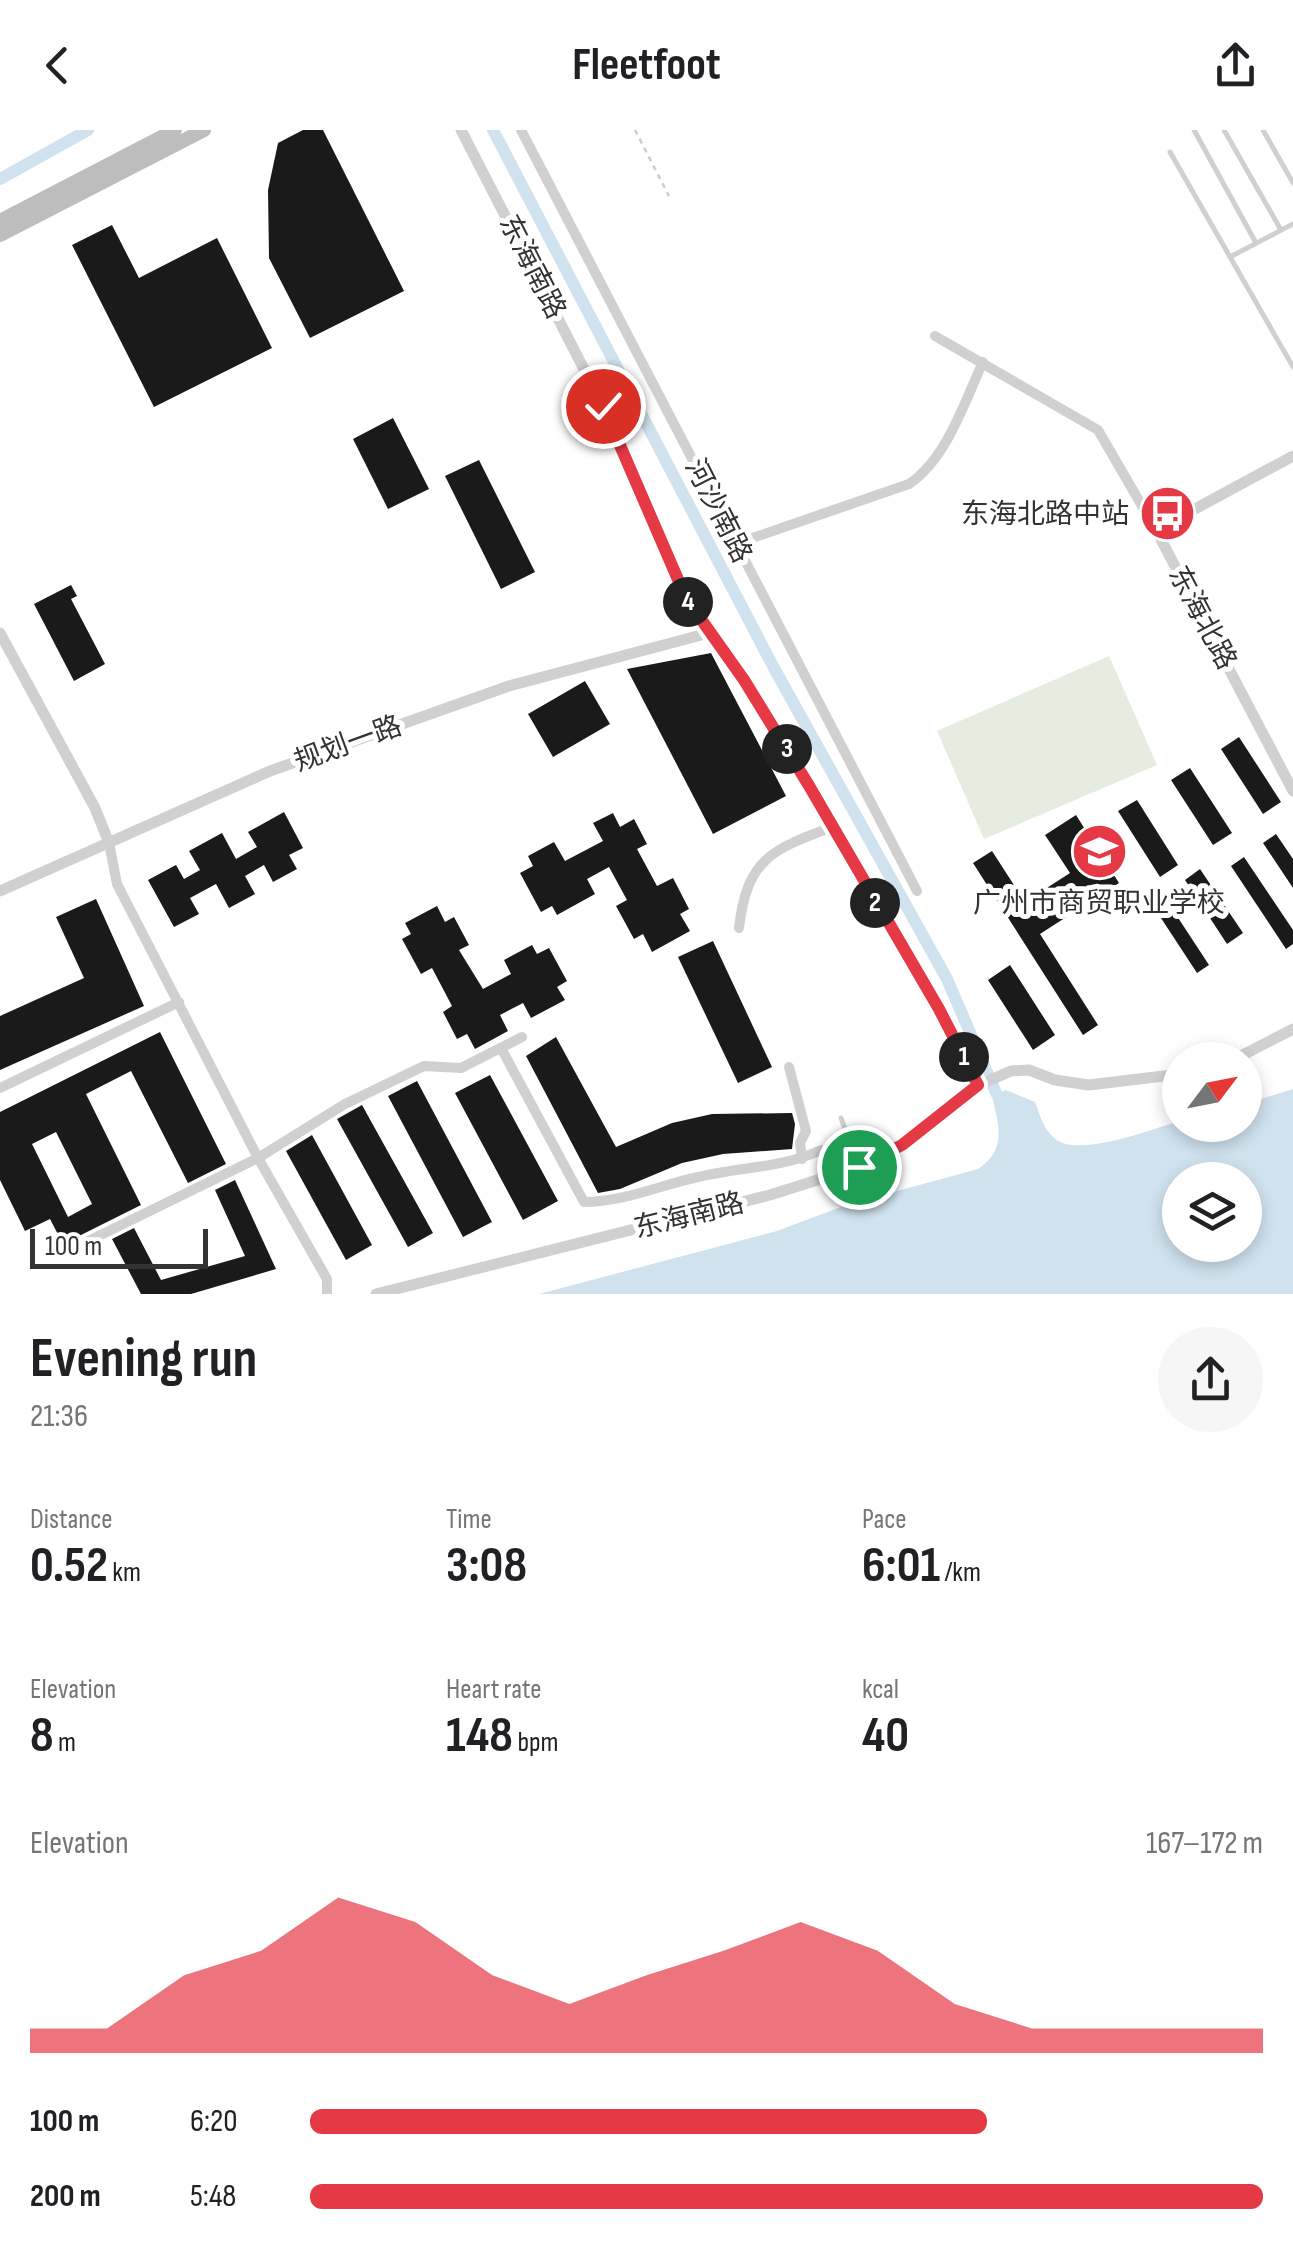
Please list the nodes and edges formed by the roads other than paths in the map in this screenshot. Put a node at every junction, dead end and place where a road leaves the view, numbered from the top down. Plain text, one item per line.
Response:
1 (175, 130) edge
2 (204, 130) edge
3 (461, 130) edge
4 (521, 130) edge
5 (1194, 130) edge
6 (1224, 130) edge
7 (1263, 130) edge
8 (1170, 152) dead end
9 (1293, 183) edge
10 (0, 221) edge
11 (1293, 224) edge
12 (1282, 230) junction
13 (0, 235) edge
14 (1256, 243) junction
15 (1230, 257) junction
16 (934, 336) dead end
17 (983, 362) junction
18 (1293, 366) edge
19 (1293, 456) edge
20 (1156, 530) junction
21 (735, 544) junction
22 (710, 632) junction
23 (0, 633) edge
24 (1293, 791) edge
25 (832, 828) junction
26 (110, 843) junction
27 (0, 891) edge
28 (917, 891) dead end
29 (739, 928) dead end
30 (179, 1002) junction
31 (1293, 1029) edge
32 (522, 1036) dead end
33 (1262, 1045) edge
34 (500, 1048) junction
35 (789, 1068) dead end
36 (1162, 1076) edge
37 (983, 1082) junction
38 (0, 1088) edge
39 (841, 1118) dead end
40 (821, 1150) dead end
41 (258, 1158) junction
42 (802, 1159) junction
43 (859, 1167) junction
44 (68, 1251) dead end
45 (327, 1294) edge
46 (376, 1294) edge

1 - 10 main road
2 - 13 main road
3 - 22 street, 东海南路
4 - 21 street, 河沙南路
5 - 14 lane
6 - 12 lane
7 - 9 lane
8 - 15 lane
11 - 12 lane
12 - 14 lane
14 - 15 lane
15 - 18 lane
16 - 17 street
17 - 20 street
17 - 21 street
19 - 20 street
20 - 24 street, 东海北路
21 - 28 street, 河沙南路
22 - 25 street, 东海南路
22 - 26 street, 规划一路
23 - 26 street
25 - 29 street
25 - 37 street, 东海南路
26 - 27 street, 规划一路
26 - 30 street
30 - 38 street
30 - 41 street
31 - 33 street
32 - 34 street
34 - 41 street
34 - 42 street
35 - 42 street
36 - 37 street, 东海南路
37 - 43 street, 东海南路
39 - 43 lane
40 - 42 street
41 - 44 street
41 - 45 street
43 - 46 street, 东海南路

